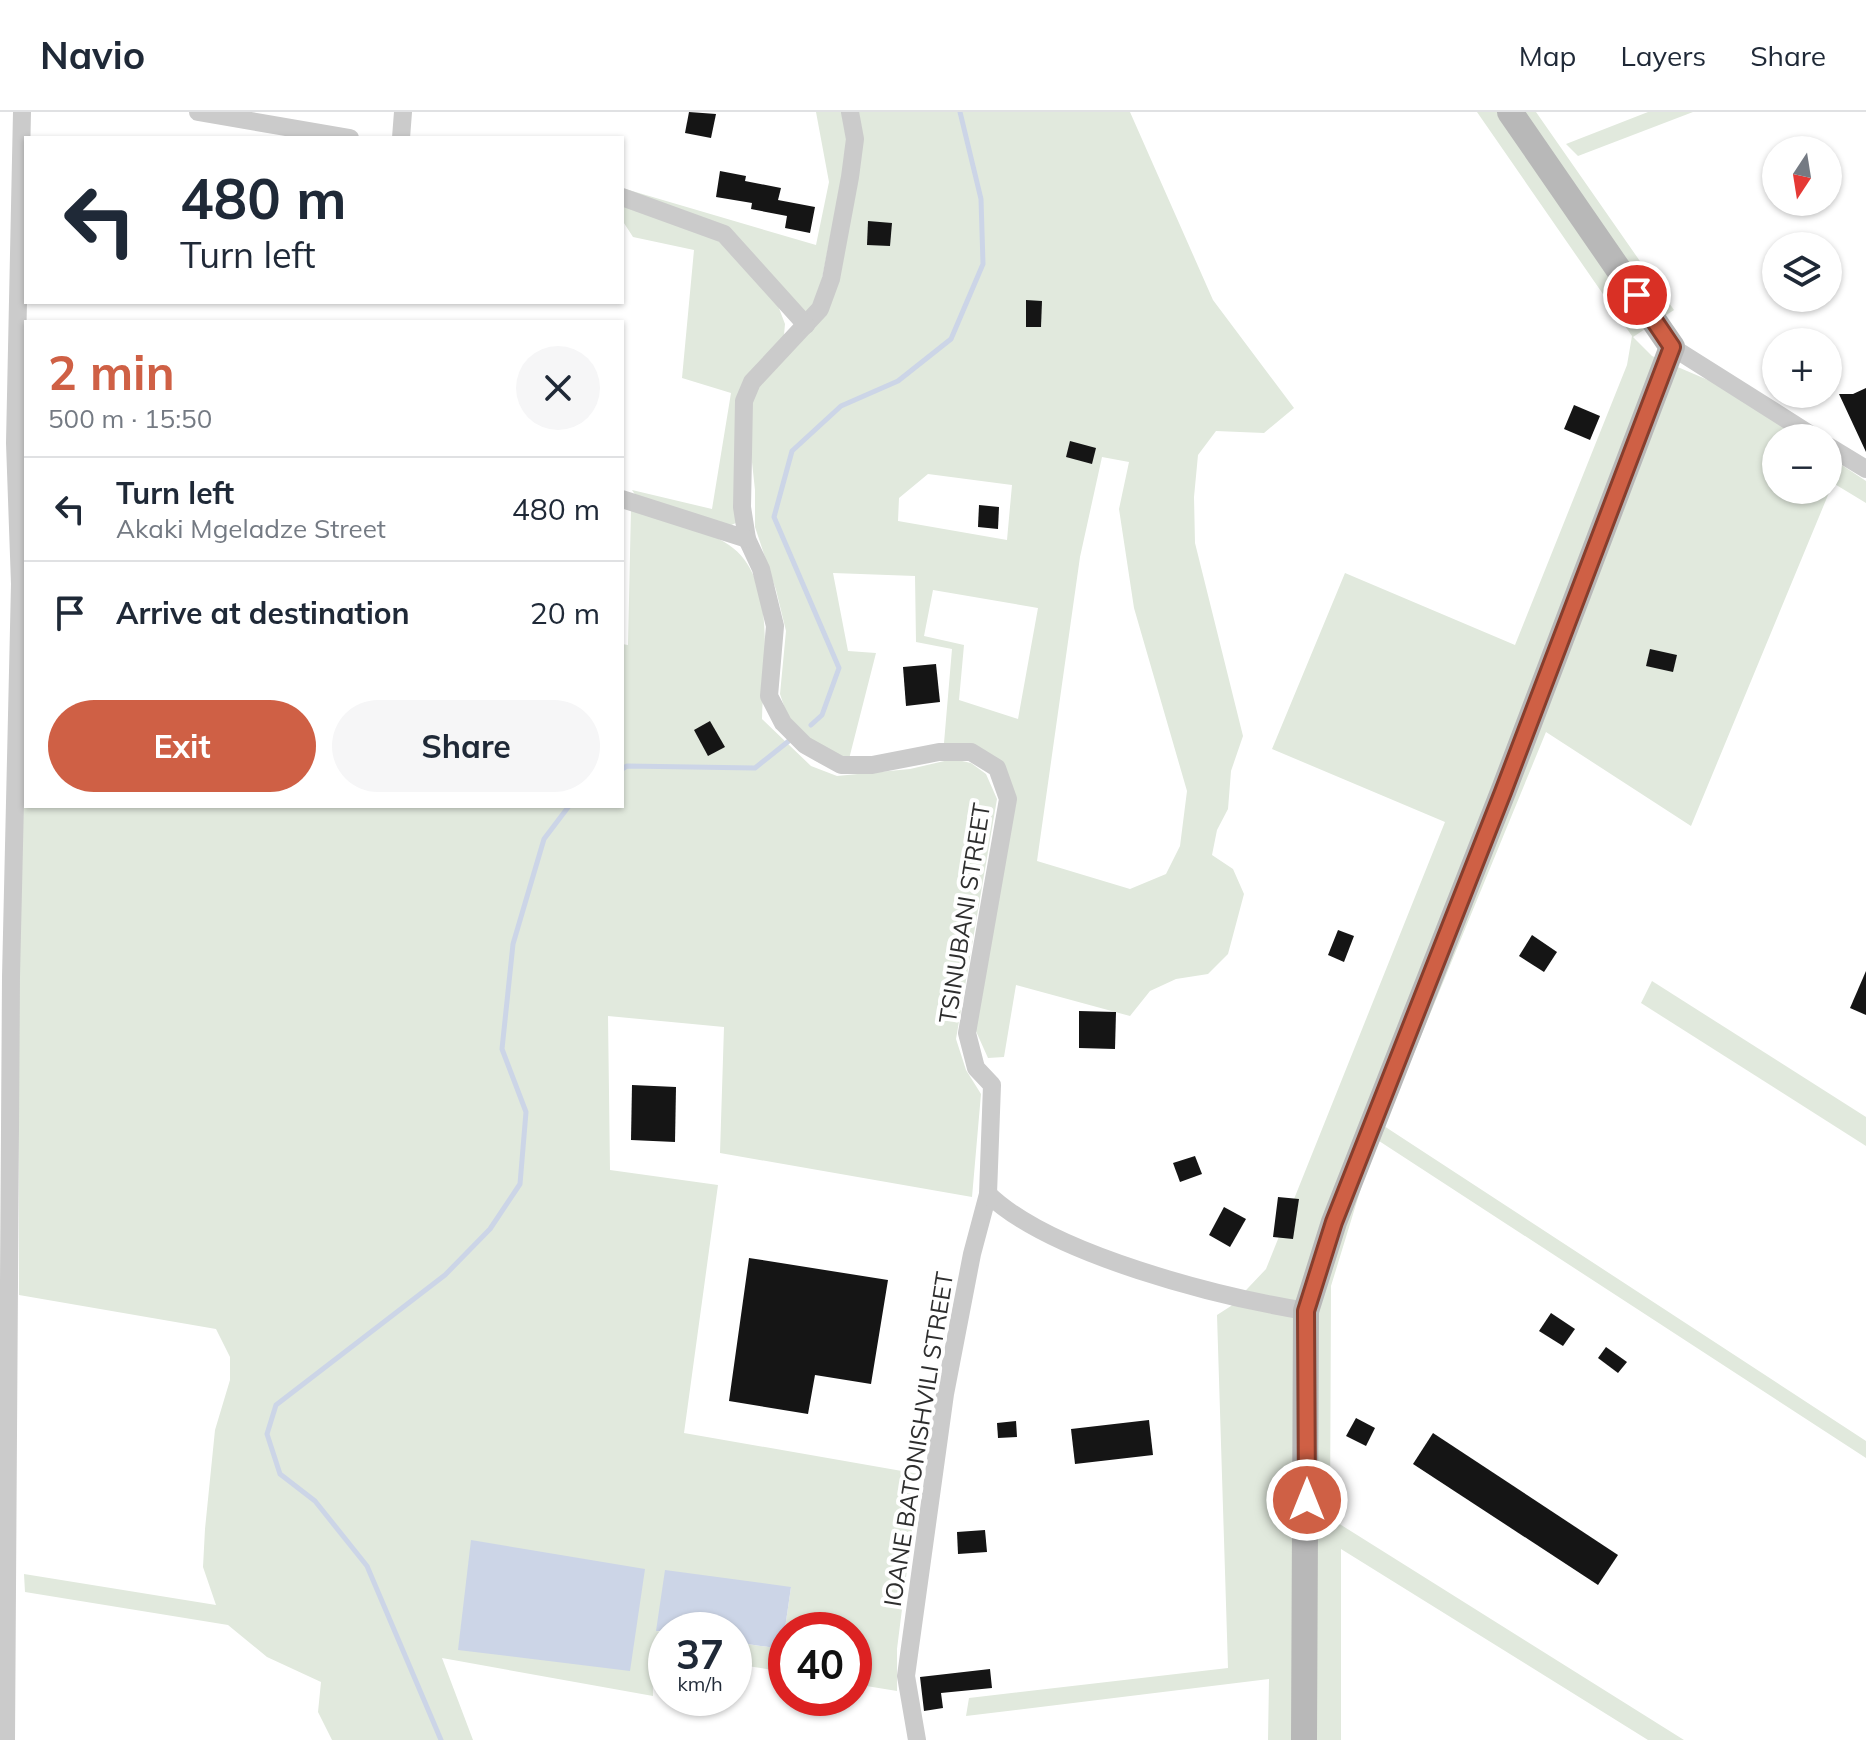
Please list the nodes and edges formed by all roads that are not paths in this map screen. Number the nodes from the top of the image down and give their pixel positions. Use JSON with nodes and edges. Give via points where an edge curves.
{"nodes":[{"id":1,"x":22,"y":112,"type":"edge"},
{"id":2,"x":198,"y":112,"type":"edge"},
{"id":3,"x":403,"y":112,"type":"edge"},
{"id":4,"x":850,"y":112,"type":"edge"},
{"id":5,"x":1510,"y":112,"type":"edge"},
{"id":6,"x":338,"y":136,"type":"edge"},
{"id":7,"x":401,"y":136,"type":"edge"},
{"id":8,"x":624,"y":198,"type":"edge"},
{"id":9,"x":806,"y":325,"type":"junction"},
{"id":10,"x":1672,"y":347,"type":"junction"},
{"id":11,"x":14,"y":375,"type":"edge"},
{"id":12,"x":1794,"y":424,"type":"edge"},
{"id":13,"x":1842,"y":454,"type":"edge"},
{"id":14,"x":1866,"y":469,"type":"edge"},
{"id":15,"x":624,"y":500,"type":"edge"},
{"id":16,"x":747,"y":539,"type":"junction"},
{"id":17,"x":14,"y":680,"type":"edge"},
{"id":18,"x":6,"y":976,"type":"edge"},
{"id":19,"x":988,"y":1194,"type":"junction"},
{"id":20,"x":5,"y":1304,"type":"edge"},
{"id":21,"x":1306,"y":1311,"type":"junction"},
{"id":22,"x":4,"y":1583,"type":"edge"},
{"id":23,"x":6,"y":1740,"type":"edge"},
{"id":24,"x":917,"y":1740,"type":"edge"},
{"id":25,"x":1304,"y":1740,"type":"edge"}],
"edges":[{"from":1,"to":11,"type":"street"},
{"from":2,"to":6,"type":"street"},
{"from":3,"to":7,"type":"street"},
{"from":4,"to":9,"type":"street","name":"TSINUBANI STREET","via":[[855,139],[831,279],[820,309]]},
{"from":5,"to":10,"type":"street"},
{"from":8,"to":9,"type":"street","via":[[724,234]]},
{"from":9,"to":16,"type":"street","name":"TSINUBANI STREET","via":[[752,382],[744,401],[742,507]]},
{"from":10,"to":12,"type":"street"},
{"from":10,"to":21,"type":"street","via":[[1334,1222]]},
{"from":11,"to":17,"type":"street","via":[[20,584]]},
{"from":13,"to":14,"type":"street"},
{"from":15,"to":16,"type":"street"},
{"from":16,"to":19,"type":"street","name":"TSINUBANI STREET","via":[[761,569],[775,626],[769,696],[783,723],[805,745],[841,765],[971,752],[997,768],[1008,799],[967,1033],[976,1068],[992,1085]]},
{"from":17,"to":18,"type":"street"},
{"from":18,"to":20,"type":"street"},
{"from":19,"to":21,"type":"street","via":[[1003,1208],[1077,1246],[1245,1301]]},
{"from":19,"to":24,"type":"street","name":"IOANE BATONISHVILI STREET","via":[[945,1394],[906,1676]]},
{"from":20,"to":22,"type":"street"},
{"from":21,"to":25,"type":"street"},
{"from":22,"to":23,"type":"street"}]}
